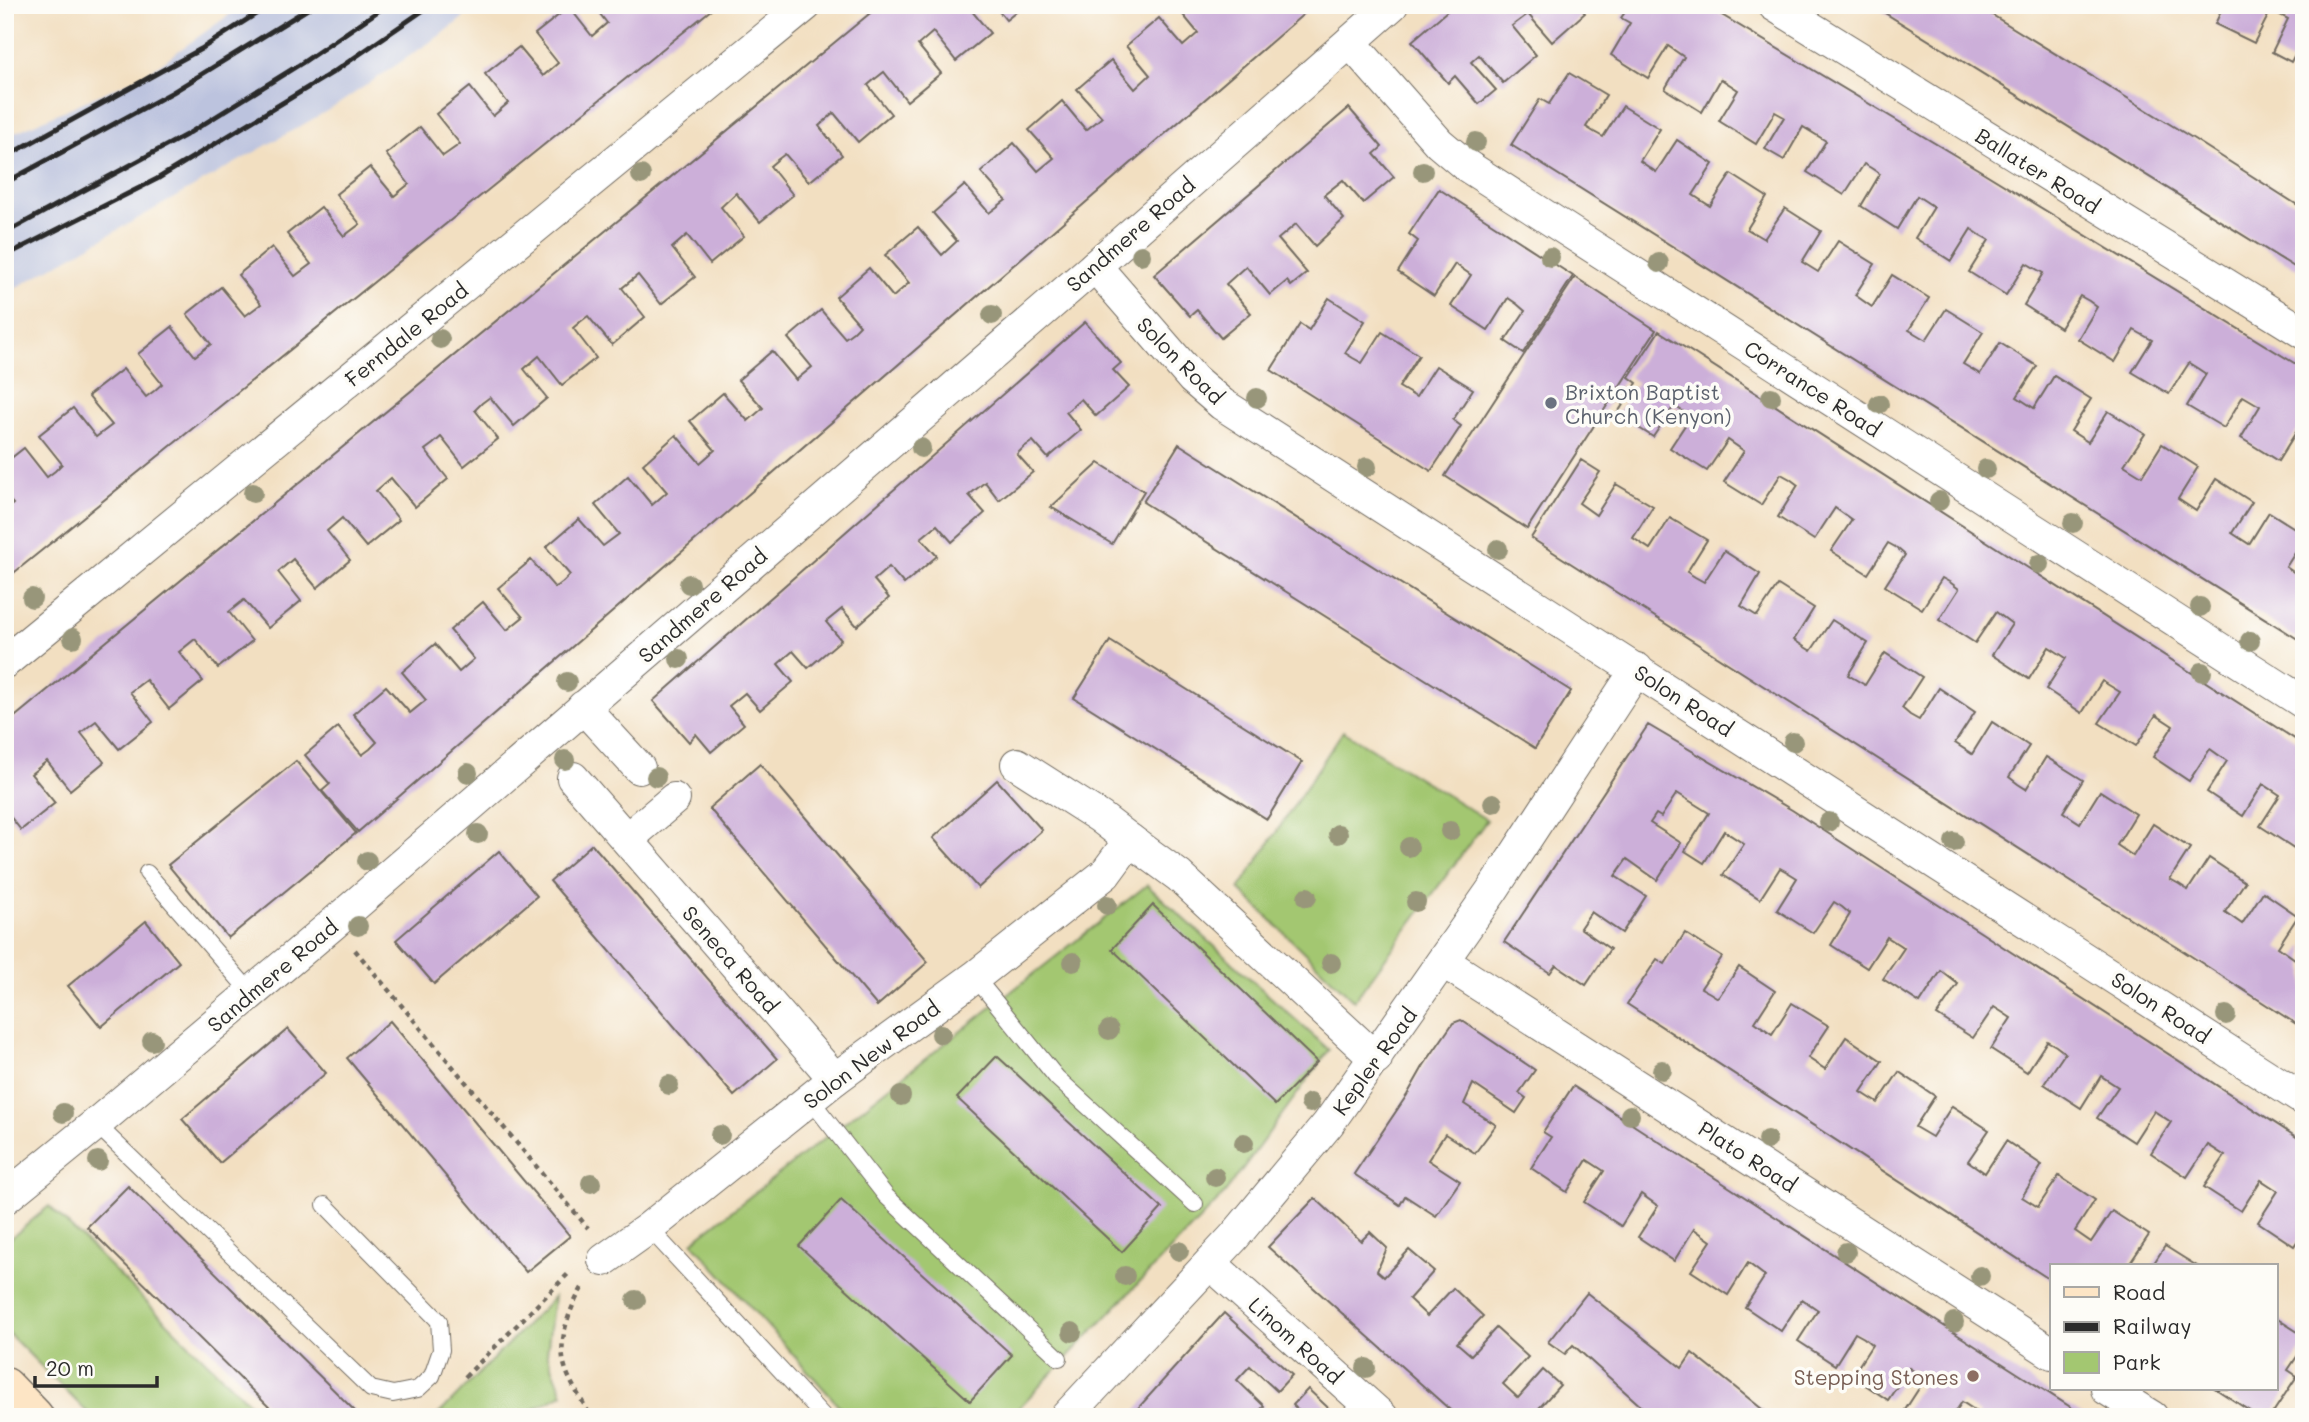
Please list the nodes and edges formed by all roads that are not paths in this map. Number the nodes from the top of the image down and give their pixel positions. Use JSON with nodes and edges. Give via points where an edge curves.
{"nodes":[{"id":1,"x":806,"y":5,"type":"edge"},
{"id":2,"x":1392,"y":5,"type":"edge"},
{"id":3,"x":1774,"y":5,"type":"edge"},
{"id":4,"x":1350,"y":41,"type":"junction"},
{"id":5,"x":1095,"y":266,"type":"junction"},
{"id":6,"x":2304,"y":333,"type":"edge"},
{"id":7,"x":5,"y":662,"type":"edge"},
{"id":8,"x":1637,"y":669,"type":"junction"},
{"id":9,"x":2304,"y":703,"type":"edge"},
{"id":10,"x":583,"y":707,"type":"junction"},
{"id":11,"x":1017,"y":764,"type":"dead end"},
{"id":12,"x":639,"y":768,"type":"dead end"},
{"id":13,"x":573,"y":778,"type":"dead end"},
{"id":14,"x":674,"y":799,"type":"dead end"},
{"id":15,"x":626,"y":839,"type":"junction"},
{"id":16,"x":1130,"y":840,"type":"junction"},
{"id":17,"x":147,"y":873,"type":"dead end"},
{"id":18,"x":1444,"y":962,"type":"junction"},
{"id":19,"x":975,"y":977,"type":"junction"},
{"id":20,"x":251,"y":993,"type":"junction"},
{"id":21,"x":1376,"y":1059,"type":"junction"},
{"id":22,"x":835,"y":1079,"type":"junction"},
{"id":23,"x":810,"y":1099,"type":"junction"},
{"id":24,"x":2304,"y":1100,"type":"edge"},
{"id":25,"x":96,"y":1124,"type":"junction"},
{"id":26,"x":5,"y":1198,"type":"edge"},
{"id":27,"x":1195,"y":1204,"type":"dead end"},
{"id":28,"x":325,"y":1205,"type":"dead end"},
{"id":29,"x":649,"y":1228,"type":"junction"},
{"id":30,"x":604,"y":1260,"type":"road end"},
{"id":31,"x":1210,"y":1263,"type":"junction"},
{"id":32,"x":2050,"y":1352,"type":"edge"},
{"id":33,"x":1059,"y":1358,"type":"dead end"},
{"id":34,"x":5,"y":1387,"type":"edge"},
{"id":35,"x":2109,"y":1390,"type":"edge"},
{"id":36,"x":34,"y":1417,"type":"edge"},
{"id":37,"x":824,"y":1417,"type":"edge"},
{"id":38,"x":1066,"y":1417,"type":"edge"},
{"id":39,"x":1382,"y":1417,"type":"edge"},
{"id":40,"x":2152,"y":1417,"type":"edge"}],
"edges":[{"from":1,"to":7,"type":"street","name":"Ferndale Road"},
{"from":2,"to":4,"type":"street","name":"Sandmere Road"},
{"from":3,"to":6,"type":"street","name":"Ballater Road"},
{"from":4,"to":5,"type":"street","name":"Sandmere Road"},
{"from":4,"to":9,"type":"street","name":"Corrance Road","via":[[1439,143],[1464,164]]},
{"from":5,"to":8,"type":"street","name":"Solon Road","via":[[1193,379],[1222,404]]},
{"from":5,"to":10,"type":"street","name":"Sandmere Road"},
{"from":8,"to":18,"type":"street","name":"Kepler Road"},
{"from":8,"to":24,"type":"street","name":"Solon Road"},
{"from":10,"to":12,"type":"street"},
{"from":10,"to":20,"type":"street","name":"Sandmere Road"},
{"from":11,"to":16,"type":"street"},
{"from":13,"to":15,"type":"street","name":"Seneca Road"},
{"from":14,"to":15,"type":"street"},
{"from":15,"to":22,"type":"street","name":"Seneca Road"},
{"from":16,"to":19,"type":"street","name":"Solon New Road","via":[[1105,874]]},
{"from":16,"to":21,"type":"street","via":[[1179,876]]},
{"from":17,"to":20,"type":"lane"},
{"from":18,"to":21,"type":"street","name":"Kepler Road"},
{"from":18,"to":32,"type":"street","name":"Plato Road"},
{"from":19,"to":22,"type":"street","name":"Solon New Road"},
{"from":19,"to":27,"type":"lane","via":[[1057,1078]]},
{"from":20,"to":25,"type":"street","name":"Sandmere Road"},
{"from":21,"to":31,"type":"street","name":"Kepler Road","via":[[1295,1165]]},
{"from":22,"to":23,"type":"street","name":"Solon New Road"},
{"from":23,"to":29,"type":"street","name":"Solon New Road"},
{"from":23,"to":33,"type":"lane","via":[[886,1196]]},
{"from":25,"to":26,"type":"street","name":"Sandmere Road"},
{"from":25,"to":28,"type":"lane","via":[[371,1389],[393,1394],[418,1389],[432,1376],[441,1350],[439,1321]]},
{"from":29,"to":30,"type":"street","name":"Solon New Road"},
{"from":29,"to":37,"type":"lane"},
{"from":31,"to":38,"type":"street","name":"Kepler Road"},
{"from":31,"to":39,"type":"street","name":"Linom Road"},
{"from":34,"to":36,"type":"main road"},
{"from":35,"to":40,"type":"street"}]}
